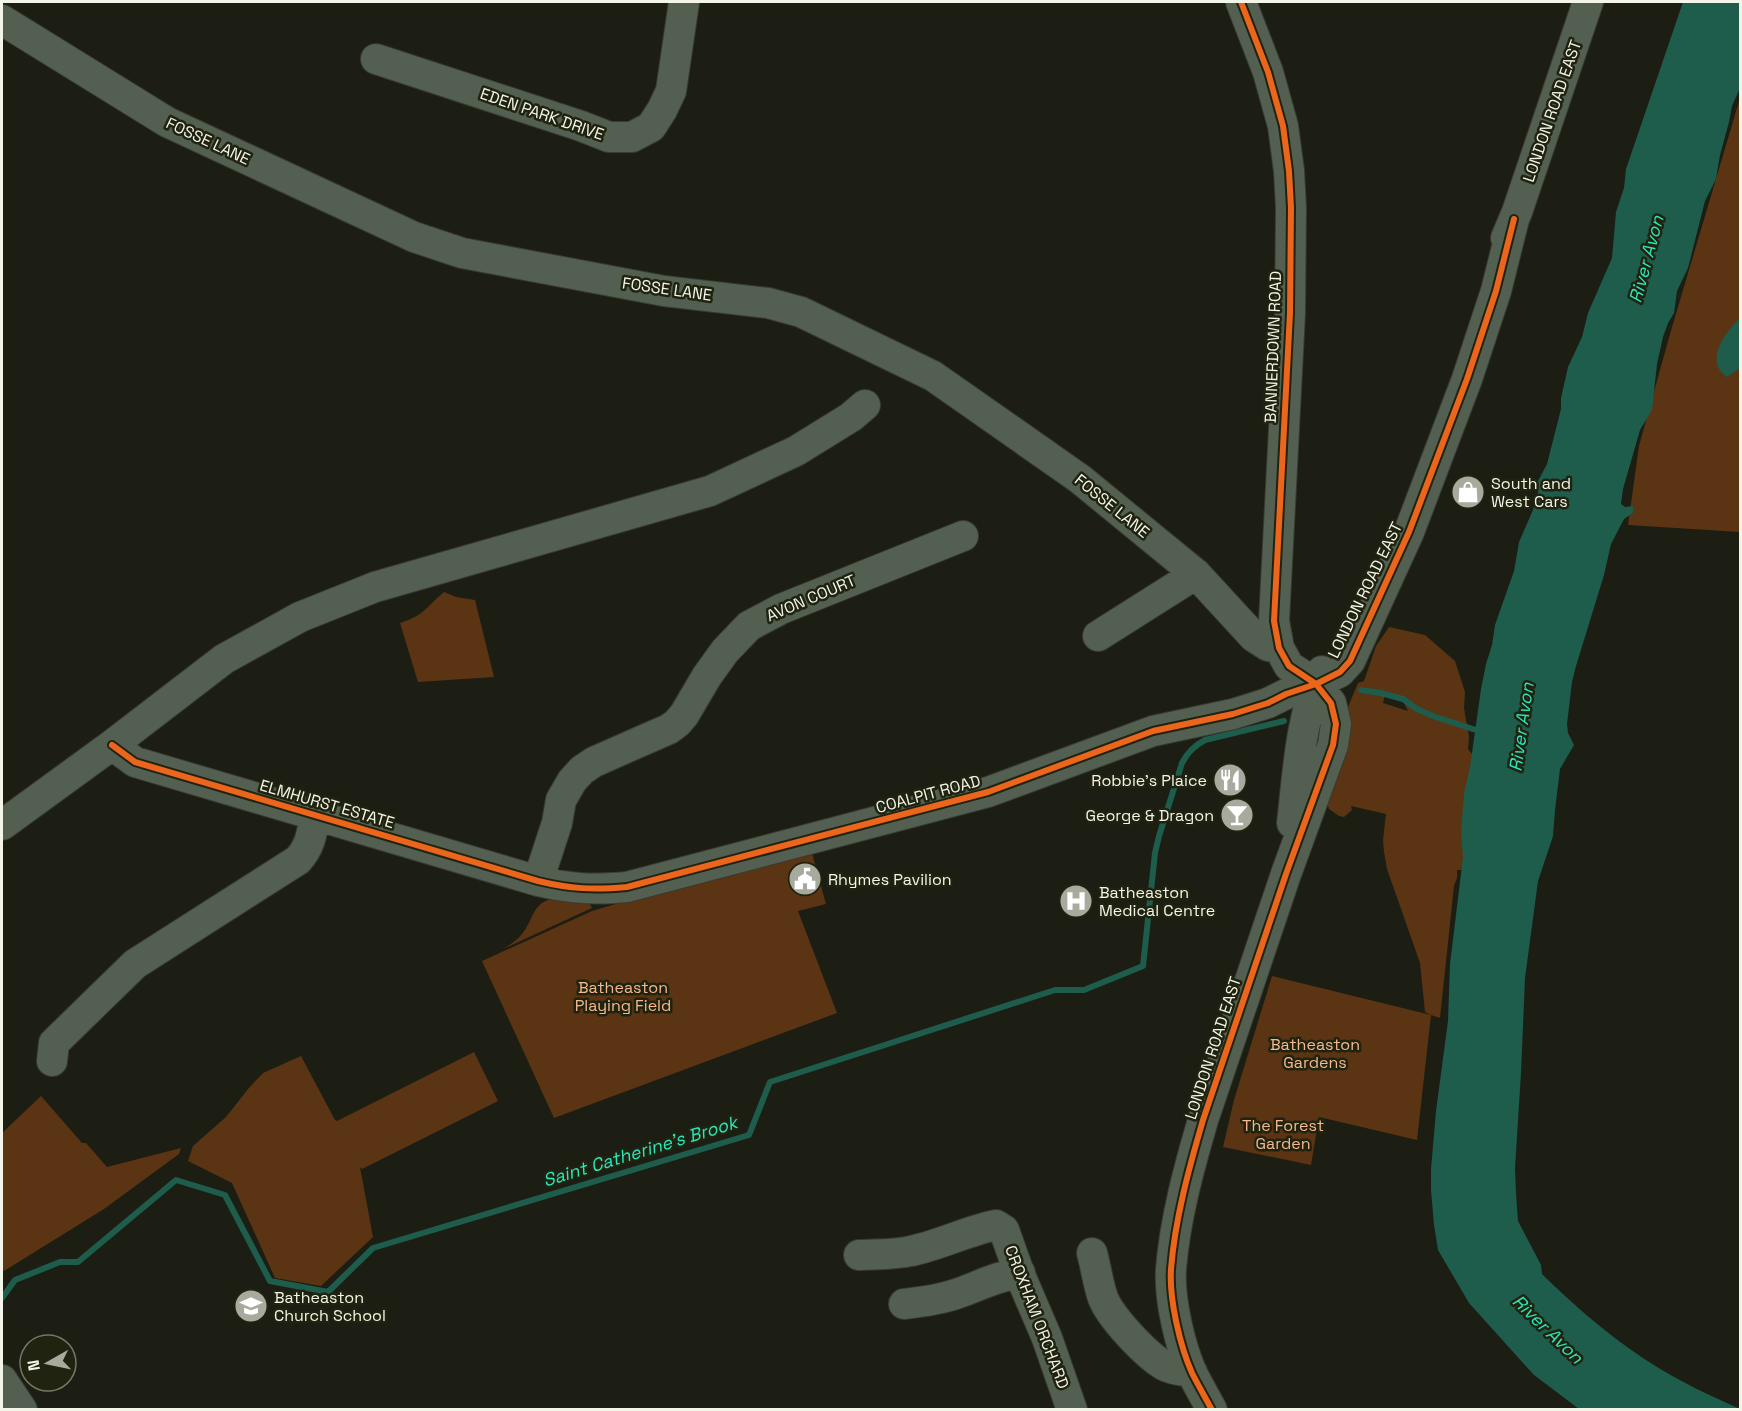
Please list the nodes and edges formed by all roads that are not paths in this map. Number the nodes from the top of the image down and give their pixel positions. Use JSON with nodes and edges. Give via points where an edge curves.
{"nodes":[{"id":1,"x":684,"y":2,"type":"edge"},
{"id":2,"x":1241,"y":2,"type":"edge"},
{"id":3,"x":1588,"y":2,"type":"edge"},
{"id":4,"x":2,"y":20,"type":"edge"},
{"id":5,"x":376,"y":59,"type":"dead end"},
{"id":6,"x":849,"y":408,"type":"dead end"},
{"id":7,"x":963,"y":536,"type":"dead end"},
{"id":8,"x":1196,"y":574,"type":"junction"},
{"id":9,"x":1098,"y":636,"type":"dead end"},
{"id":10,"x":1279,"y":648,"type":"junction"},
{"id":11,"x":1316,"y":684,"type":"junction"},
{"id":12,"x":112,"y":745,"type":"junction"},
{"id":13,"x":315,"y":814,"type":"junction"},
{"id":14,"x":2,"y":825,"type":"edge"},
{"id":15,"x":538,"y":881,"type":"junction"},
{"id":16,"x":52,"y":1060,"type":"dead end"},
{"id":17,"x":1092,"y":1253,"type":"dead end"},
{"id":18,"x":860,"y":1255,"type":"dead end"},
{"id":19,"x":1020,"y":1273,"type":"junction"},
{"id":20,"x":904,"y":1304,"type":"dead end"},
{"id":21,"x":1192,"y":1372,"type":"junction"},
{"id":22,"x":2,"y":1380,"type":"edge"},
{"id":23,"x":22,"y":1410,"type":"edge"},
{"id":24,"x":1072,"y":1410,"type":"edge"},
{"id":25,"x":1212,"y":1410,"type":"edge"}],
"edges":[{"from":1,"to":5,"type":"street","name":"EDEN PARK DRIVE","via":[[671,91],[651,127],[632,137],[609,137]]},
{"from":2,"to":10,"type":"street","name":"BANNERDOWN ROAD","via":[[1268,72],[1283,126],[1291,203],[1290,313],[1274,621]]},
{"from":3,"to":11,"type":"street","name":"LONDON ROAD EAST","via":[[1514,219],[1478,346],[1409,532],[1350,661],[1340,672]]},
{"from":4,"to":8,"type":"street","name":"FOSSE LANE","via":[[167,122],[414,237],[462,253],[664,291],[768,303],[801,312],[933,376],[1080,479]]},
{"from":6,"to":12,"type":"street","via":[[796,451],[710,491],[375,587],[300,617],[224,659]]},
{"from":7,"to":15,"type":"street","name":"AVON COURT","via":[[781,609],[749,626],[706,676],[677,723],[594,762],[572,781],[561,800]]},
{"from":8,"to":9,"type":"street"},
{"from":8,"to":10,"type":"street","name":"FOSSE LANE","via":[[1254,637]]},
{"from":10,"to":11,"type":"street","name":"BANNERDOWN ROAD","via":[[1289,666]]},
{"from":11,"to":15,"type":"street","name":"COALPIT ROAD","via":[[1233,714],[1154,731],[988,792],[627,887],[590,890]]},
{"from":11,"to":21,"type":"street","name":"LONDON ROAD EAST","via":[[1302,747],[1286,874],[1203,1120],[1176,1233],[1171,1271],[1174,1309]]},
{"from":12,"to":13,"type":"street","name":"ELMHURST ESTATE","via":[[135,762]]},
{"from":12,"to":14,"type":"street"},
{"from":13,"to":15,"type":"street","name":"ELMHURST ESTATE"},
{"from":13,"to":16,"type":"street","name":"ELMHURST ESTATE","via":[[311,840],[298,860],[135,964],[54,1043]]},
{"from":17,"to":21,"type":"street","via":[[1102,1295],[1113,1316],[1162,1365]]},
{"from":18,"to":19,"type":"street","name":"CROXHAM ORCHARD","via":[[912,1251],[996,1226],[1004,1230]]},
{"from":19,"to":20,"type":"street","via":[[955,1295]]},
{"from":19,"to":24,"type":"street","name":"CROXHAM ORCHARD"},
{"from":21,"to":25,"type":"street","name":"LONDON ROAD EAST"},
{"from":22,"to":23,"type":"street"}]}
